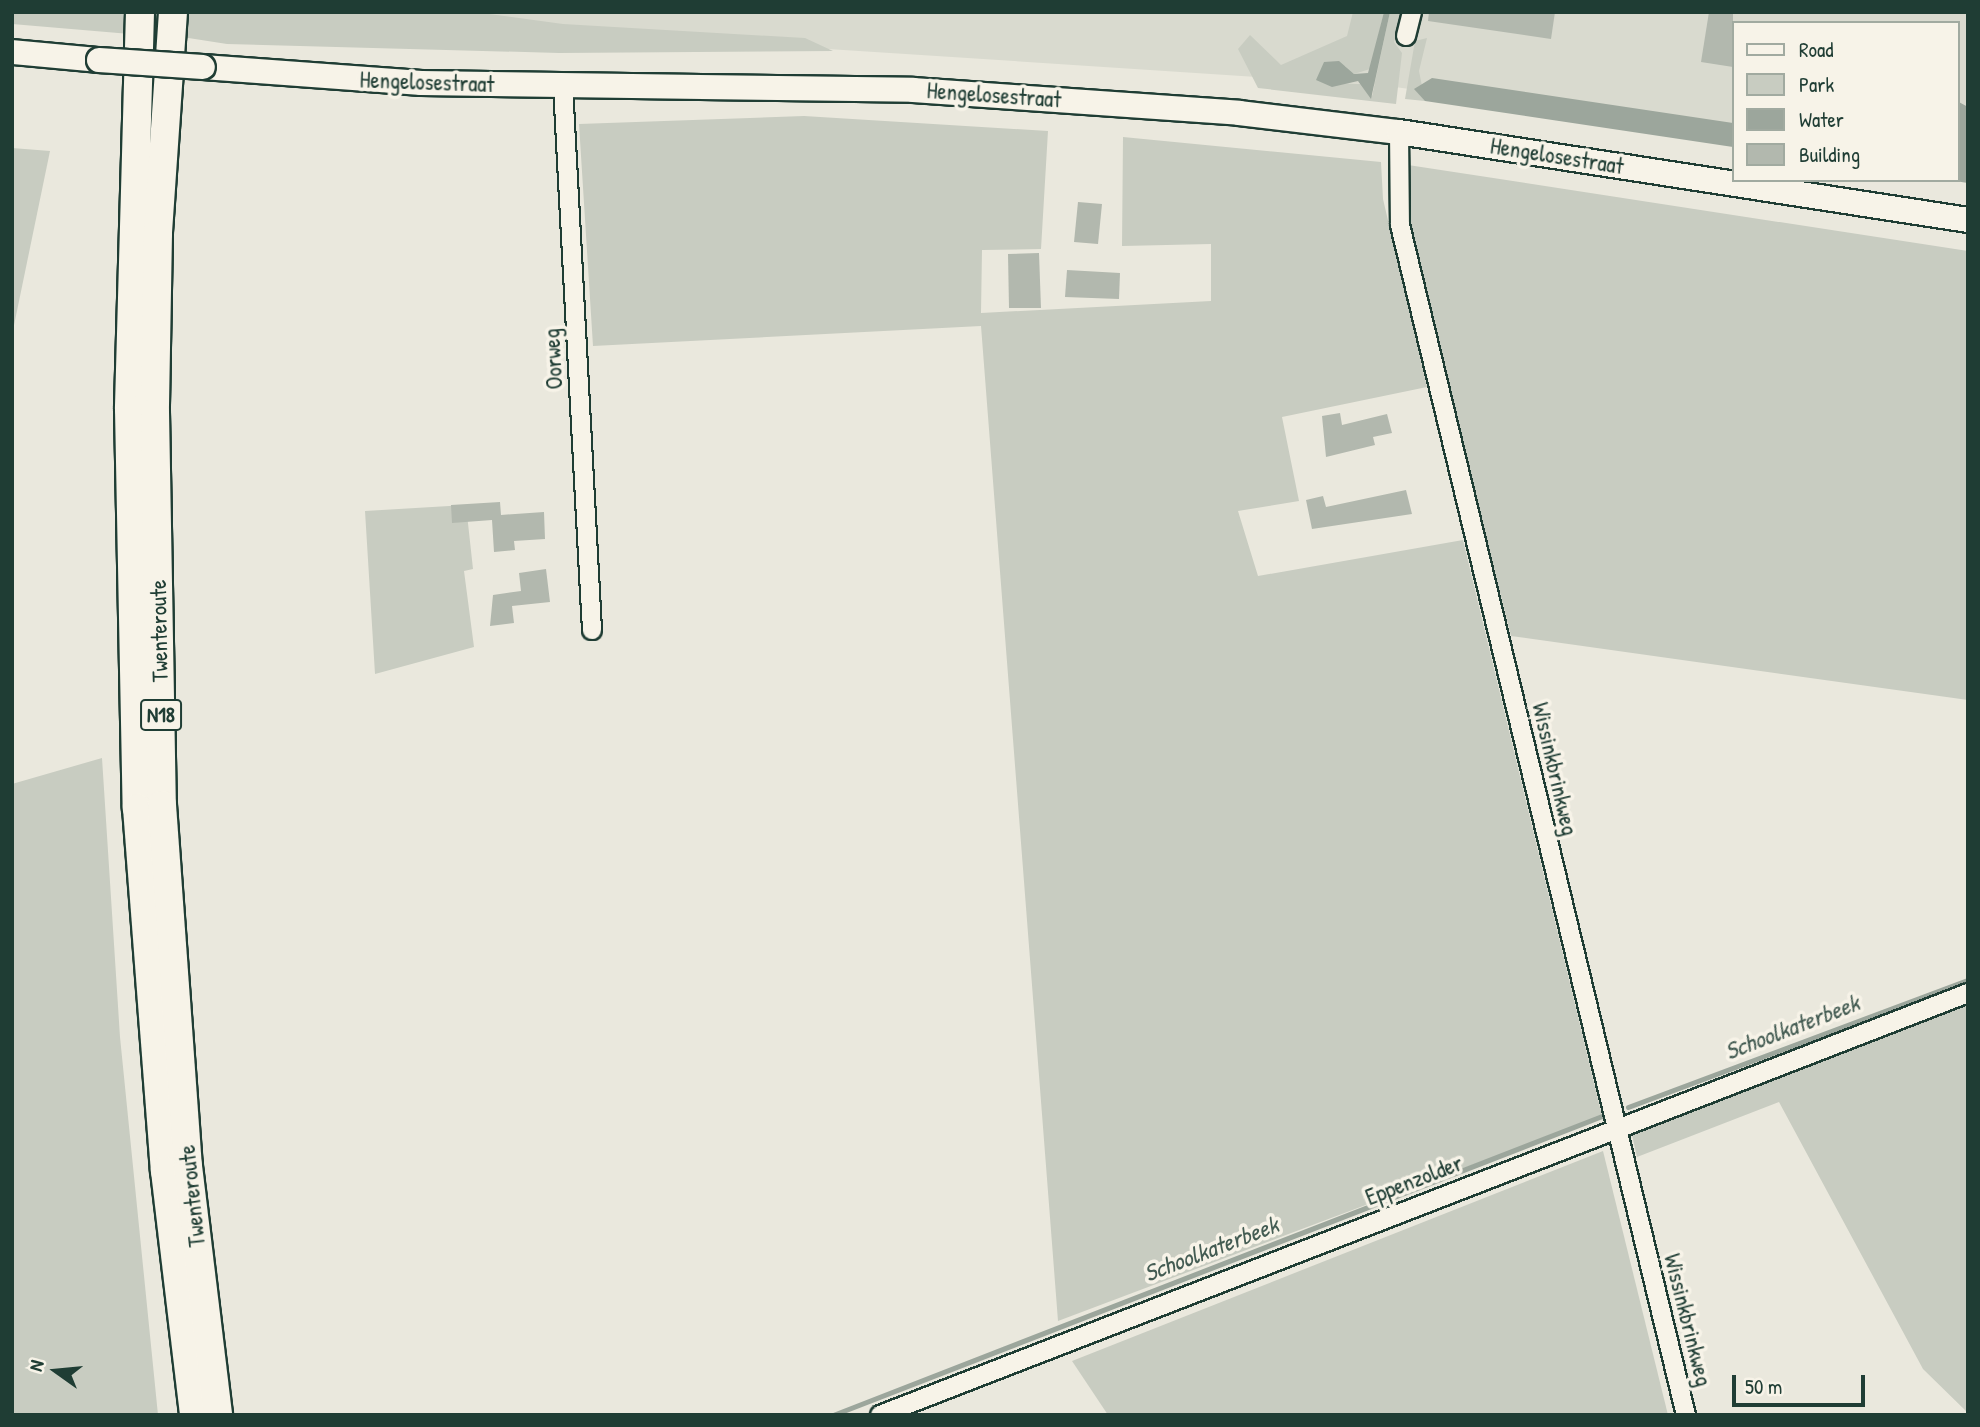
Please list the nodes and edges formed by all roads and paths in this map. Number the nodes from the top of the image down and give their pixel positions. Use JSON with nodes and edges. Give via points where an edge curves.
{"nodes":[{"id":1,"x":140,"y":12,"type":"edge"},
{"id":2,"x":173,"y":12,"type":"edge"},
{"id":3,"x":1412,"y":12,"type":"edge"},
{"id":4,"x":1406,"y":36,"type":"dead end"},
{"id":5,"x":12,"y":52,"type":"edge"},
{"id":6,"x":563,"y":86,"type":"junction"},
{"id":7,"x":1399,"y":132,"type":"junction"},
{"id":8,"x":1968,"y":220,"type":"edge"},
{"id":9,"x":592,"y":630,"type":"dead end"},
{"id":10,"x":1968,"y":993,"type":"edge"},
{"id":11,"x":1615,"y":1127,"type":"junction"},
{"id":12,"x":194,"y":1415,"type":"edge"},
{"id":13,"x":218,"y":1415,"type":"edge"},
{"id":14,"x":880,"y":1415,"type":"edge"},
{"id":15,"x":1686,"y":1415,"type":"edge"}],
"edges":[{"from":1,"to":12,"type":"highway","name":"Twenteroute","number":"N18","via":[[129,409],[137,808],[165,1171]]},
{"from":2,"to":13,"type":"highway","name":"Twenteroute","number":"N18","via":[[158,233],[155,412],[162,804],[188,1166]]},
{"from":3,"to":4,"type":"street"},
{"from":5,"to":6,"type":"main road","name":"Hengelosestraat","bridge":true,"via":[[421,83]]},
{"from":6,"to":7,"type":"main road","name":"Hengelosestraat","via":[[926,90],[1239,113]]},
{"from":6,"to":9,"type":"street","name":"Oorweg"},
{"from":7,"to":8,"type":"main road","name":"Hengelosestraat"},
{"from":7,"to":11,"type":"street","name":"Wissinkbrinkweg","via":[[1400,225]]},
{"from":10,"to":11,"type":"street","name":"Eppenzolder"},
{"from":11,"to":14,"type":"street","name":"Eppenzolder"},
{"from":11,"to":15,"type":"street","name":"Wissinkbrinkweg"}]}
